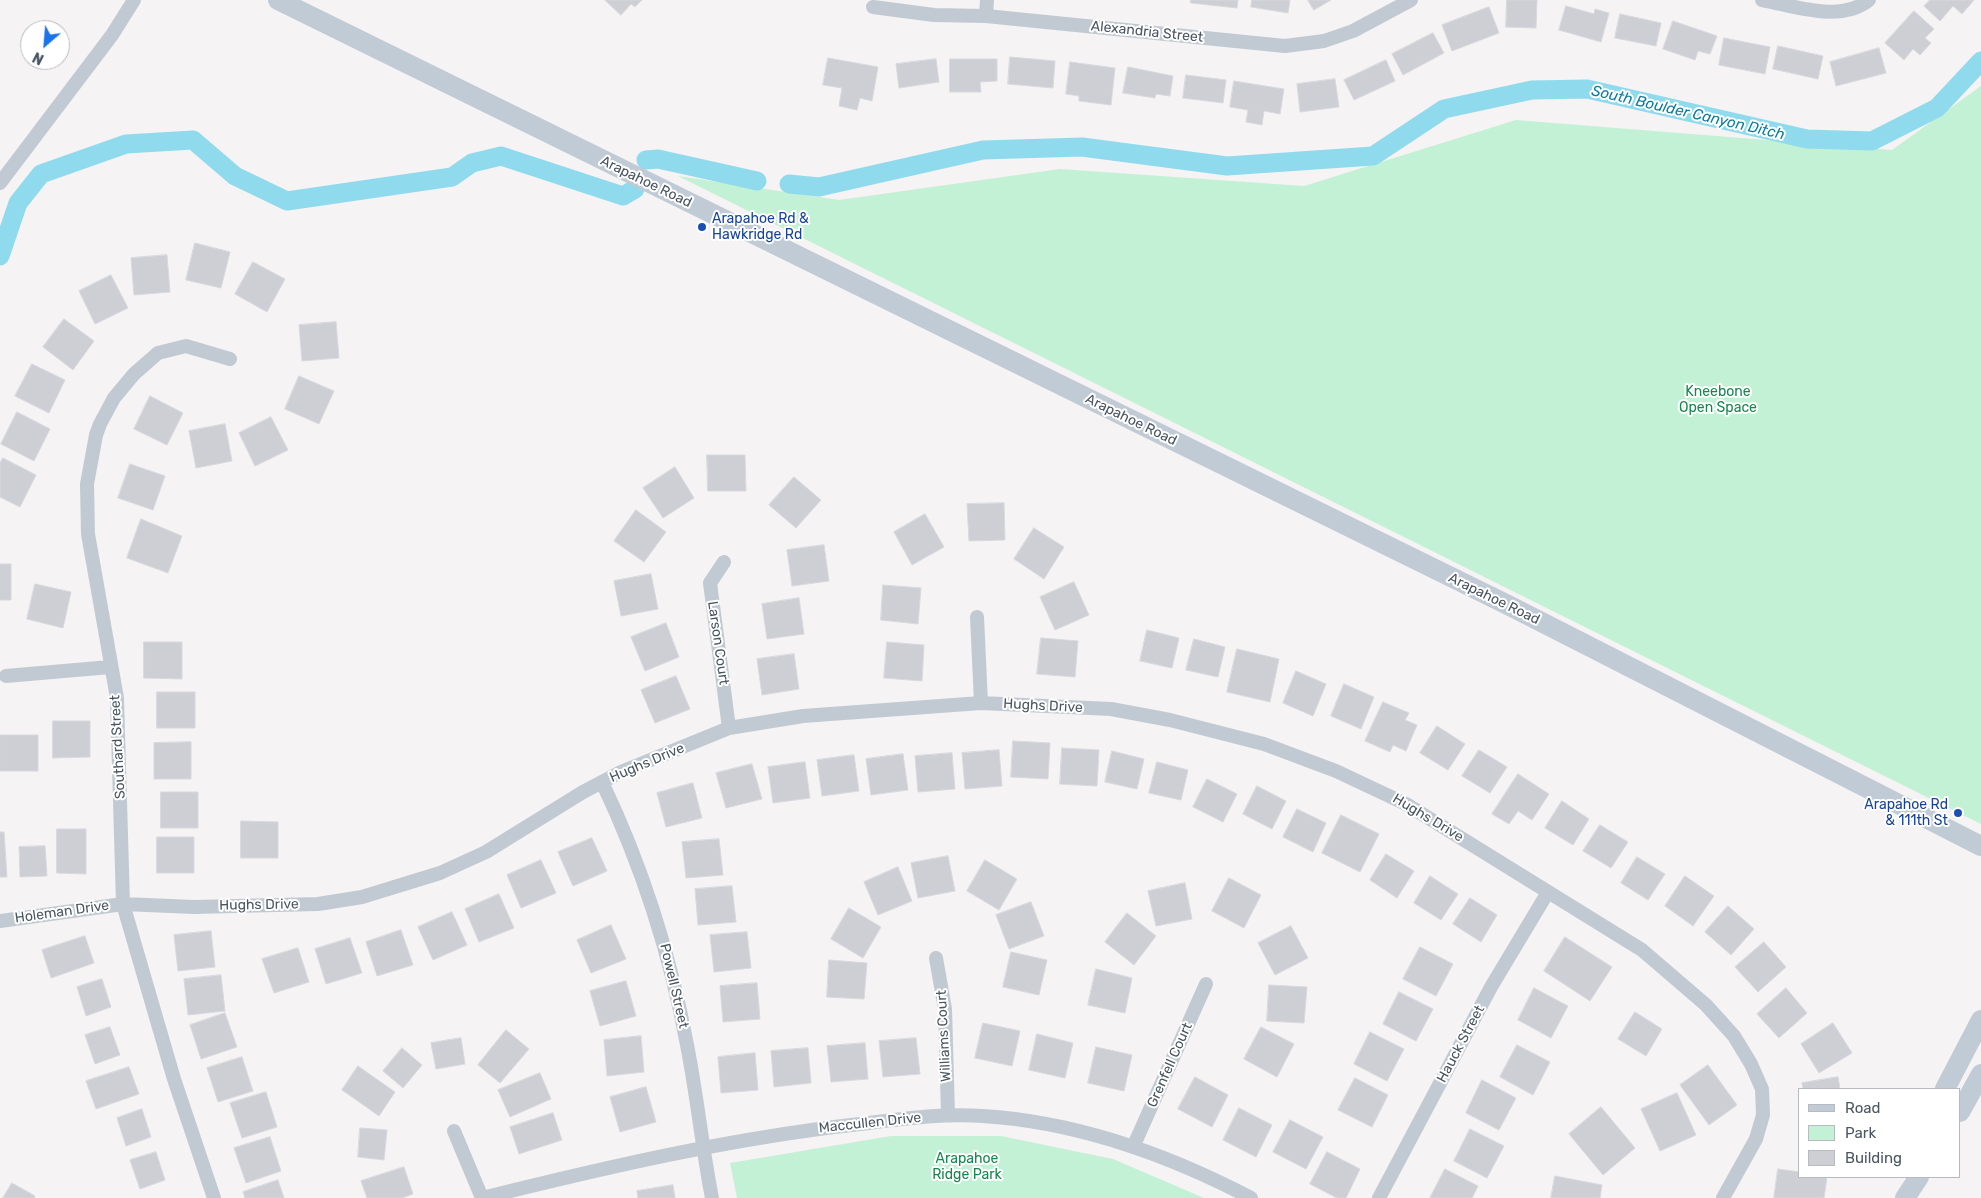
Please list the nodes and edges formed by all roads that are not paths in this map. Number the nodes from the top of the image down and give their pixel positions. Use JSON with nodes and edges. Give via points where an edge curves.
{"nodes":[{"id":1,"x":134,"y":0,"type":"edge"},
{"id":2,"x":987,"y":0,"type":"edge"},
{"id":3,"x":1412,"y":0,"type":"edge"},
{"id":4,"x":1762,"y":0,"type":"edge"},
{"id":5,"x":1869,"y":0,"type":"edge"},
{"id":6,"x":284,"y":1,"type":"edge"},
{"id":7,"x":873,"y":7,"type":"dead end"},
{"id":8,"x":986,"y":16,"type":"junction"},
{"id":9,"x":0,"y":183,"type":"edge"},
{"id":10,"x":230,"y":359,"type":"dead end"},
{"id":11,"x":724,"y":562,"type":"dead end"},
{"id":12,"x":977,"y":617,"type":"dead end"},
{"id":13,"x":110,"y":667,"type":"junction"},
{"id":14,"x":6,"y":676,"type":"dead end"},
{"id":15,"x":981,"y":703,"type":"junction"},
{"id":16,"x":729,"y":728,"type":"junction"},
{"id":17,"x":602,"y":782,"type":"junction"},
{"id":18,"x":1981,"y":846,"type":"edge"},
{"id":19,"x":1548,"y":892,"type":"junction"},
{"id":20,"x":123,"y":904,"type":"junction"},
{"id":21,"x":0,"y":921,"type":"edge"},
{"id":22,"x":936,"y":958,"type":"dead end"},
{"id":23,"x":1206,"y":984,"type":"dead end"},
{"id":24,"x":1981,"y":1020,"type":"edge"},
{"id":25,"x":1981,"y":1074,"type":"edge"},
{"id":26,"x":1946,"y":1088,"type":"edge"},
{"id":27,"x":1961,"y":1110,"type":"edge"},
{"id":28,"x":948,"y":1114,"type":"junction"},
{"id":29,"x":454,"y":1132,"type":"dead end"},
{"id":30,"x":1134,"y":1145,"type":"junction"},
{"id":31,"x":702,"y":1146,"type":"junction"},
{"id":32,"x":1911,"y":1178,"type":"edge"},
{"id":33,"x":1918,"y":1178,"type":"edge"},
{"id":34,"x":214,"y":1198,"type":"edge"},
{"id":35,"x":482,"y":1198,"type":"edge"},
{"id":36,"x":712,"y":1198,"type":"edge"},
{"id":37,"x":1251,"y":1198,"type":"edge"},
{"id":38,"x":1379,"y":1198,"type":"edge"},
{"id":39,"x":1723,"y":1198,"type":"edge"},
{"id":40,"x":1904,"y":1198,"type":"edge"}],
"edges":[{"from":1,"to":9,"type":"street","via":[[112,35]]},
{"from":2,"to":8,"type":"street"},
{"from":3,"to":8,"type":"street","name":"Alexandria Street","via":[[1352,31],[1324,41],[1285,46]]},
{"from":4,"to":5,"type":"street","via":[[1830,12],[1844,11]]},
{"from":6,"to":18,"type":"main road","name":"Arapahoe Road","via":[[1508,605]]},
{"from":7,"to":8,"type":"street","name":"Alexandria Street","via":[[934,15]]},
{"from":10,"to":13,"type":"street","name":"Southard Street","via":[[186,346],[158,354],[134,374],[114,398],[96,435],[87,484],[88,534]]},
{"from":11,"to":16,"type":"street","name":"Larson Court","via":[[710,583]]},
{"from":12,"to":15,"type":"street"},
{"from":13,"to":14,"type":"street"},
{"from":13,"to":20,"type":"street","name":"Southard Street","via":[[118,698]]},
{"from":15,"to":16,"type":"street","name":"Hughs Drive","via":[[803,716]]},
{"from":15,"to":19,"type":"street","name":"Hughs Drive","via":[[1111,709],[1264,744],[1336,771],[1406,804]]},
{"from":16,"to":17,"type":"street","name":"Hughs Drive"},
{"from":17,"to":20,"type":"street","name":"Hughs Drive","via":[[486,852],[440,873],[362,898],[318,904],[194,907]]},
{"from":17,"to":31,"type":"street","name":"Powell Street","via":[[638,863],[667,953],[688,1045]]},
{"from":19,"to":38,"type":"street","name":"Hauck Street","via":[[1491,987]]},
{"from":19,"to":39,"type":"street","name":"Hughs Drive","via":[[1642,950],[1706,1005],[1734,1036],[1751,1064],[1762,1089],[1763,1115],[1756,1139]]},
{"from":20,"to":21,"type":"street","name":"Holeman Drive"},
{"from":20,"to":34,"type":"street","name":"Southard Street","via":[[174,1079]]},
{"from":22,"to":28,"type":"street","name":"Williams Court","via":[[945,1009]]},
{"from":23,"to":30,"type":"street","name":"Grenfell Court"},
{"from":24,"to":26,"type":"main road"},
{"from":25,"to":27,"type":"main road"},
{"from":28,"to":30,"type":"street","name":"Maccullen Drive","via":[[1059,1127]]},
{"from":28,"to":31,"type":"street","name":"Maccullen Drive","via":[[808,1129]]},
{"from":29,"to":35,"type":"street"},
{"from":30,"to":37,"type":"street","name":"Maccullen Drive","via":[[1203,1173]]},
{"from":31,"to":35,"type":"street","name":"Maccullen Drive"},
{"from":31,"to":36,"type":"street","name":"Powell Street"},
{"from":32,"to":40,"type":"main road"},
{"from":33,"to":40,"type":"main road"}]}
